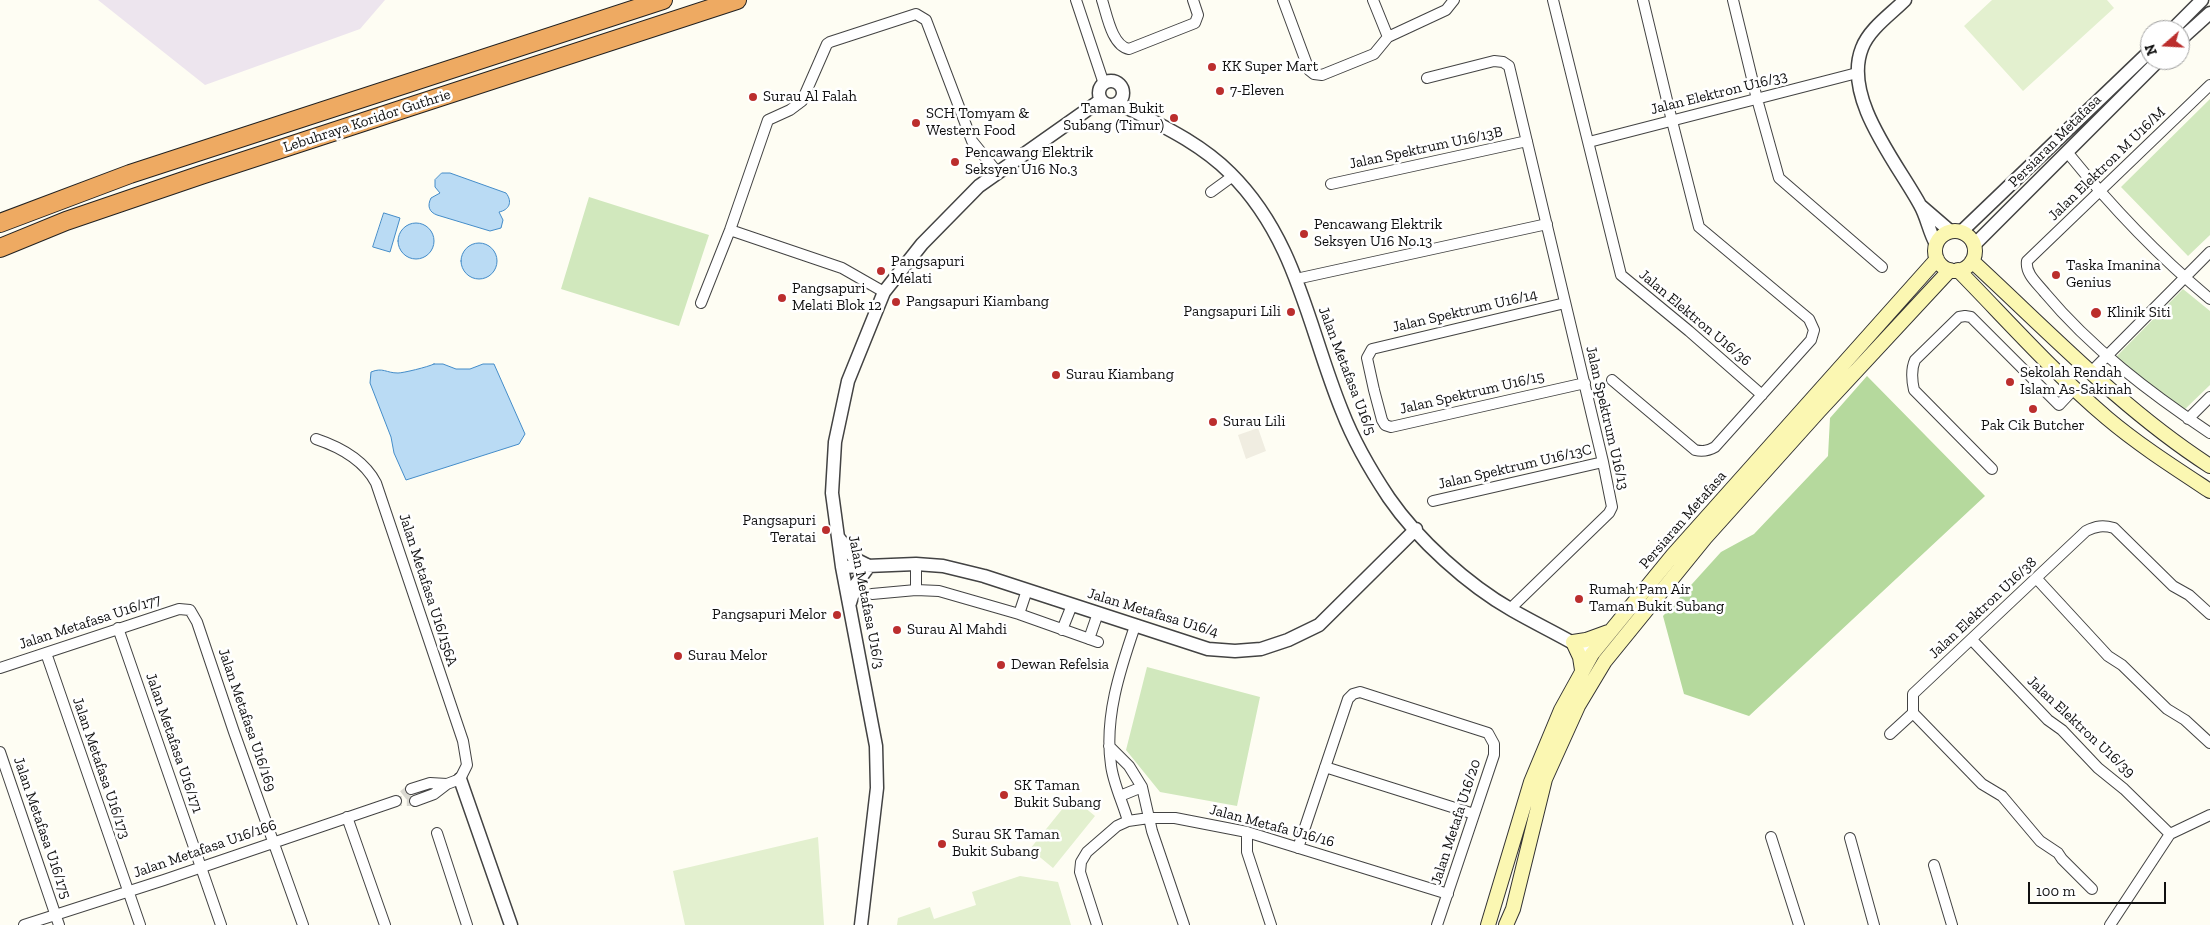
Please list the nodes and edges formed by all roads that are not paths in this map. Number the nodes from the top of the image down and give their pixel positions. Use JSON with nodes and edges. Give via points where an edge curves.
{"nodes":[{"id":1,"x":663,"y":0,"type":"edge"},
{"id":2,"x":737,"y":0,"type":"edge"},
{"id":3,"x":1076,"y":0,"type":"edge"},
{"id":4,"x":1102,"y":0,"type":"edge"},
{"id":5,"x":1193,"y":0,"type":"edge"},
{"id":6,"x":1283,"y":0,"type":"edge"},
{"id":7,"x":1374,"y":0,"type":"edge"},
{"id":8,"x":1454,"y":0,"type":"edge"},
{"id":9,"x":1553,"y":0,"type":"edge"},
{"id":10,"x":1643,"y":0,"type":"edge"},
{"id":11,"x":1733,"y":0,"type":"edge"},
{"id":12,"x":1905,"y":0,"type":"edge"},
{"id":13,"x":2202,"y":0,"type":"edge"},
{"id":14,"x":2210,"y":13,"type":"edge"},
{"id":15,"x":2182,"y":20,"type":"edge"},
{"id":16,"x":2190,"y":31,"type":"edge"},
{"id":17,"x":1388,"y":38,"type":"junction"},
{"id":18,"x":2140,"y":60,"type":"edge"},
{"id":19,"x":2149,"y":70,"type":"edge"},
{"id":20,"x":1857,"y":73,"type":"junction"},
{"id":21,"x":1427,"y":78,"type":"dead end"},
{"id":22,"x":1104,"y":84,"type":"junction"},
{"id":23,"x":2210,"y":85,"type":"edge"},
{"id":24,"x":1757,"y":99,"type":"junction"},
{"id":25,"x":1101,"y":100,"type":"junction"},
{"id":26,"x":1118,"y":103,"type":"junction"},
{"id":27,"x":1672,"y":121,"type":"junction"},
{"id":28,"x":1527,"y":141,"type":"junction"},
{"id":29,"x":1589,"y":142,"type":"junction"},
{"id":30,"x":2067,"y":152,"type":"junction"},
{"id":31,"x":998,"y":173,"type":"junction"},
{"id":32,"x":1233,"y":176,"type":"junction"},
{"id":33,"x":1331,"y":184,"type":"dead end"},
{"id":34,"x":2099,"y":191,"type":"junction"},
{"id":35,"x":1211,"y":192,"type":"dead end"},
{"id":36,"x":1921,"y":206,"type":"junction"},
{"id":37,"x":0,"y":223,"type":"edge"},
{"id":38,"x":1547,"y":224,"type":"junction"},
{"id":39,"x":730,"y":230,"type":"junction"},
{"id":40,"x":1956,"y":231,"type":"junction"},
{"id":41,"x":1936,"y":244,"type":"junction"},
{"id":42,"x":1974,"y":245,"type":"junction"},
{"id":43,"x":0,"y":248,"type":"edge"},
{"id":44,"x":2210,"y":252,"type":"edge"},
{"id":45,"x":1937,"y":259,"type":"junction"},
{"id":46,"x":1972,"y":261,"type":"junction"},
{"id":47,"x":1882,"y":266,"type":"dead end"},
{"id":48,"x":1954,"y":270,"type":"junction"},
{"id":49,"x":2184,"y":277,"type":"junction"},
{"id":50,"x":1296,"y":279,"type":"junction"},
{"id":51,"x":884,"y":292,"type":"junction"},
{"id":52,"x":2210,"y":299,"type":"edge"},
{"id":53,"x":1566,"y":303,"type":"junction"},
{"id":54,"x":701,"y":304,"type":"dead end"},
{"id":55,"x":1372,"y":349,"type":"joint"},
{"id":56,"x":2106,"y":355,"type":"junction"},
{"id":57,"x":2092,"y":371,"type":"junction"},
{"id":58,"x":1612,"y":380,"type":"dead end"},
{"id":59,"x":1584,"y":383,"type":"junction"},
{"id":60,"x":2074,"y":389,"type":"junction"},
{"id":61,"x":1762,"y":395,"type":"junction"},
{"id":62,"x":2210,"y":397,"type":"edge"},
{"id":63,"x":2188,"y":419,"type":"junction"},
{"id":64,"x":2210,"y":433,"type":"edge"},
{"id":65,"x":316,"y":439,"type":"dead end"},
{"id":66,"x":1603,"y":462,"type":"junction"},
{"id":67,"x":2210,"y":466,"type":"edge"},
{"id":68,"x":1992,"y":469,"type":"dead end"},
{"id":69,"x":2210,"y":490,"type":"edge"},
{"id":70,"x":1433,"y":501,"type":"dead end"},
{"id":71,"x":1416,"y":529,"type":"junction"},
{"id":72,"x":836,"y":535,"type":"junction"},
{"id":73,"x":916,"y":564,"type":"junction"},
{"id":74,"x":868,"y":566,"type":"junction"},
{"id":75,"x":842,"y":567,"type":"junction"},
{"id":76,"x":2037,"y":579,"type":"junction"},
{"id":77,"x":916,"y":590,"type":"junction"},
{"id":78,"x":1027,"y":590,"type":"junction"},
{"id":79,"x":872,"y":594,"type":"dead end"},
{"id":80,"x":1072,"y":605,"type":"junction"},
{"id":81,"x":849,"y":606,"type":"junction"},
{"id":82,"x":1510,"y":609,"type":"junction"},
{"id":83,"x":190,"y":610,"type":"joint"},
{"id":84,"x":1098,"y":613,"type":"junction"},
{"id":85,"x":1019,"y":614,"type":"junction"},
{"id":86,"x":2210,"y":614,"type":"edge"},
{"id":87,"x":1135,"y":626,"type":"junction"},
{"id":88,"x":118,"y":628,"type":"junction"},
{"id":89,"x":1062,"y":630,"type":"junction"},
{"id":90,"x":1609,"y":632,"type":"junction"},
{"id":91,"x":1972,"y":640,"type":"junction"},
{"id":92,"x":1573,"y":642,"type":"junction"},
{"id":93,"x":1617,"y":646,"type":"junction"},
{"id":94,"x":46,"y":653,"type":"junction"},
{"id":95,"x":1592,"y":654,"type":"junction"},
{"id":96,"x":0,"y":668,"type":"edge"},
{"id":97,"x":1582,"y":670,"type":"junction"},
{"id":98,"x":1913,"y":713,"type":"junction"},
{"id":99,"x":1890,"y":734,"type":"dead end"},
{"id":100,"x":2210,"y":743,"type":"edge"},
{"id":101,"x":1109,"y":746,"type":"junction"},
{"id":102,"x":0,"y":752,"type":"edge"},
{"id":103,"x":1325,"y":767,"type":"junction"},
{"id":104,"x":460,"y":779,"type":"junction"},
{"id":105,"x":447,"y":784,"type":"junction"},
{"id":106,"x":1142,"y":787,"type":"junction"},
{"id":107,"x":411,"y":789,"type":"tunnel mouth"},
{"id":108,"x":1120,"y":796,"type":"junction"},
{"id":109,"x":396,"y":801,"type":"dead end"},
{"id":110,"x":415,"y":801,"type":"tunnel mouth"},
{"id":111,"x":1474,"y":814,"type":"junction"},
{"id":112,"x":2210,"y":815,"type":"edge"},
{"id":113,"x":347,"y":817,"type":"junction"},
{"id":114,"x":1149,"y":818,"type":"junction"},
{"id":115,"x":1128,"y":820,"type":"junction"},
{"id":116,"x":1247,"y":832,"type":"junction"},
{"id":117,"x":436,"y":833,"type":"dead end"},
{"id":118,"x":2170,"y":834,"type":"junction"},
{"id":119,"x":1771,"y":837,"type":"dead end"},
{"id":120,"x":1850,"y":838,"type":"dead end"},
{"id":121,"x":274,"y":842,"type":"junction"},
{"id":122,"x":1298,"y":848,"type":"junction"},
{"id":123,"x":1934,"y":865,"type":"dead end"},
{"id":124,"x":201,"y":868,"type":"junction"},
{"id":125,"x":2092,"y":889,"type":"dead end"},
{"id":126,"x":128,"y":892,"type":"junction"},
{"id":127,"x":1448,"y":894,"type":"junction"},
{"id":128,"x":56,"y":914,"type":"junction"},
{"id":129,"x":24,"y":925,"type":"edge"},
{"id":130,"x":59,"y":925,"type":"edge"},
{"id":131,"x":140,"y":925,"type":"edge"},
{"id":132,"x":221,"y":925,"type":"edge"},
{"id":133,"x":304,"y":925,"type":"edge"},
{"id":134,"x":385,"y":925,"type":"edge"},
{"id":135,"x":467,"y":925,"type":"edge"},
{"id":136,"x":511,"y":925,"type":"edge"},
{"id":137,"x":861,"y":925,"type":"edge"},
{"id":138,"x":1097,"y":925,"type":"edge"},
{"id":139,"x":1184,"y":925,"type":"edge"},
{"id":140,"x":1271,"y":925,"type":"edge"},
{"id":141,"x":1437,"y":925,"type":"edge"},
{"id":142,"x":1488,"y":925,"type":"edge"},
{"id":143,"x":1506,"y":925,"type":"edge"},
{"id":144,"x":1799,"y":925,"type":"edge"},
{"id":145,"x":1874,"y":925,"type":"edge"},
{"id":146,"x":1952,"y":925,"type":"edge"},
{"id":147,"x":2110,"y":925,"type":"edge"}],
"edges":[{"from":1,"to":37,"type":"highway","name":"Lebuhraya Koridor Guthrie","via":[[130,174]]},
{"from":2,"to":43,"type":"highway","name":"Lebuhraya Koridor Guthrie","via":[[192,178]]},
{"from":3,"to":22,"type":"street"},
{"from":4,"to":5,"type":"street","via":[[1118,43],[1129,49],[1198,20]]},
{"from":6,"to":17,"type":"street","via":[[1309,70],[1314,74],[1322,75],[1374,54]]},
{"from":7,"to":17,"type":"street"},
{"from":8,"to":17,"type":"street","via":[[1446,10]]},
{"from":9,"to":29,"type":"street","name":"Jalan Elektron U16/36"},
{"from":10,"to":27,"type":"street"},
{"from":11,"to":24,"type":"street"},
{"from":12,"to":20,"type":"street","via":[[1867,38]]},
{"from":13,"to":15,"type":"street"},
{"from":14,"to":16,"type":"street"},
{"from":18,"to":40,"type":"street","name":"Persiaran Metafasa"},
{"from":19,"to":30,"type":"street","name":"Persiaran Metafasa"},
{"from":20,"to":24,"type":"street","name":"Jalan Elektron U16/33"},
{"from":20,"to":36,"type":"street","via":[[1880,138]]},
{"from":21,"to":28,"type":"street","name":"Jalan Spektrum U16/13","via":[[1494,61],[1503,62],[1509,66]]},
{"from":22,"to":25,"type":"street","via":[[1099,91]]},
{"from":22,"to":26,"type":"street","via":[[1112,82],[1120,86],[1122,95]]},
{"from":23,"to":34,"type":"street","name":"Jalan Elektron M U16/M"},
{"from":24,"to":27,"type":"street","name":"Jalan Elektron U16/33"},
{"from":24,"to":47,"type":"street","via":[[1783,182]]},
{"from":25,"to":26,"type":"street","via":[[1109,105]]},
{"from":25,"to":31,"type":"street","name":"Jalan Metafasa U16/3"},
{"from":26,"to":32,"type":"street","name":"Jalan Metafasa U16/5","via":[[1199,146]]},
{"from":27,"to":29,"type":"street","name":"Jalan Elektron U16/33"},
{"from":27,"to":61,"type":"street","via":[[1700,227],[1809,319],[1814,330],[1811,340]]},
{"from":28,"to":33,"type":"street","name":"Jalan Spektrum U16/13B"},
{"from":28,"to":38,"type":"street","name":"Jalan Spektrum U16/13"},
{"from":29,"to":61,"type":"street","name":"Jalan Elektron U16/36","via":[[1621,276],[1689,330]]},
{"from":30,"to":34,"type":"street"},
{"from":30,"to":42,"type":"street","name":"Persiaran Metafasa"},
{"from":31,"to":39,"type":"street","via":[[972,141],[926,20],[916,14],[827,44],[802,102],[768,120]]},
{"from":31,"to":51,"type":"street","name":"Jalan Metafasa U16/3","via":[[979,186],[922,244]]},
{"from":32,"to":35,"type":"street"},
{"from":32,"to":50,"type":"street","name":"Jalan Metafasa U16/5","via":[[1260,206],[1280,238]]},
{"from":34,"to":49,"type":"street"},
{"from":34,"to":56,"type":"street","name":"Jalan Elektron M U16/M","via":[[2028,261],[2027,266],[2030,275],[2058,308]]},
{"from":36,"to":40,"type":"street"},
{"from":36,"to":41,"type":"street"},
{"from":38,"to":50,"type":"street"},
{"from":38,"to":53,"type":"street","name":"Jalan Spektrum U16/13"},
{"from":39,"to":51,"type":"street","via":[[842,268]]},
{"from":39,"to":54,"type":"street"},
{"from":40,"to":41,"type":"main road","via":[[1939,238]]},
{"from":40,"to":42,"type":"main road","via":[[1967,235]]},
{"from":41,"to":45,"type":"main road"},
{"from":42,"to":46,"type":"main road"},
{"from":44,"to":49,"type":"street"},
{"from":45,"to":48,"type":"main road","via":[[1940,264]]},
{"from":45,"to":90,"type":"main road","name":"Persiaran Metafasa","via":[[1673,554]]},
{"from":46,"to":48,"type":"main road"},
{"from":46,"to":57,"type":"main road"},
{"from":48,"to":60,"type":"main road"},
{"from":48,"to":93,"type":"main road","name":"Persiaran Metafasa","via":[[1819,411],[1712,531]]},
{"from":49,"to":52,"type":"street"},
{"from":49,"to":56,"type":"street"},
{"from":50,"to":71,"type":"street","name":"Jalan Metafasa U16/5","via":[[1353,437],[1390,499]]},
{"from":51,"to":72,"type":"street","name":"Jalan Metafasa U16/3","via":[[848,381],[835,442],[832,493]]},
{"from":53,"to":55,"type":"street","name":"Jalan Spektrum U16/14"},
{"from":53,"to":59,"type":"street","name":"Jalan Spektrum U16/13"},
{"from":55,"to":59,"type":"street","name":"Jalan Spektrum U16/15","via":[[1367,358],[1374,390],[1382,420],[1391,427]]},
{"from":56,"to":57,"type":"street"},
{"from":56,"to":63,"type":"street"},
{"from":57,"to":67,"type":"main road","via":[[2117,396]]},
{"from":58,"to":61,"type":"street","via":[[1695,450],[1715,447]]},
{"from":59,"to":66,"type":"street","name":"Jalan Spektrum U16/13"},
{"from":60,"to":68,"type":"street","via":[[2059,404],[1971,317],[1959,317],[1915,360],[1914,390]]},
{"from":60,"to":69,"type":"main road","via":[[2108,420]]},
{"from":62,"to":63,"type":"street"},
{"from":63,"to":64,"type":"street"},
{"from":65,"to":104,"type":"street","name":"Jalan Metafasa U16/156A","via":[[330,443],[358,461],[376,483],[463,741],[466,765]]},
{"from":66,"to":70,"type":"street","name":"Jalan Spektrum U16/13C"},
{"from":66,"to":82,"type":"street","name":"Jalan Spektrum U16/13","via":[[1612,507],[1609,513]]},
{"from":71,"to":82,"type":"street","name":"Jalan Metafasa U16/5","via":[[1458,573]]},
{"from":71,"to":87,"type":"street","name":"Jalan Metafasa U16/4","via":[[1319,625],[1288,640],[1261,649],[1208,649]]},
{"from":72,"to":74,"type":"street","via":[[855,559]]},
{"from":72,"to":75,"type":"street","name":"Jalan Metafasa U16/3"},
{"from":73,"to":74,"type":"street","name":"Jalan Metafasa U16/4"},
{"from":73,"to":77,"type":"street"},
{"from":73,"to":78,"type":"street","name":"Jalan Metafasa U16/4","via":[[943,566]]},
{"from":74,"to":75,"type":"street","name":"Jalan Metafasa U16/4"},
{"from":74,"to":81,"type":"street","via":[[856,584]]},
{"from":75,"to":81,"type":"street","name":"Jalan Metafasa U16/3"},
{"from":76,"to":86,"type":"street","name":"Jalan Elektron U16/38","via":[[2086,531],[2101,526],[2114,528],[2173,586]]},
{"from":76,"to":91,"type":"street","name":"Jalan Elektron U16/38"},
{"from":76,"to":100,"type":"street","via":[[2108,656]]},
{"from":77,"to":79,"type":"street"},
{"from":77,"to":85,"type":"street","via":[[939,591]]},
{"from":78,"to":80,"type":"street","name":"Jalan Metafasa U16/4"},
{"from":78,"to":85,"type":"street"},
{"from":80,"to":84,"type":"street","name":"Jalan Metafasa U16/4"},
{"from":80,"to":89,"type":"street"},
{"from":81,"to":137,"type":"street","name":"Jalan Metafasa U16/3","via":[[876,746],[877,788]]},
{"from":82,"to":92,"type":"street","name":"Jalan Metafasa U16/5"},
{"from":83,"to":88,"type":"street","name":"Jalan Metafasa U16/177","via":[[179,609]]},
{"from":83,"to":121,"type":"street","name":"Jalan Metafasa U16/169"},
{"from":84,"to":87,"type":"street","name":"Jalan Metafasa U16/4"},
{"from":84,"to":89,"type":"street","via":[[1093,641]]},
{"from":85,"to":89,"type":"street"},
{"from":87,"to":101,"type":"street","via":[[1115,685]]},
{"from":88,"to":94,"type":"street","name":"Jalan Metafasa U16/177"},
{"from":88,"to":124,"type":"street","name":"Jalan Metafasa U16/171"},
{"from":90,"to":92,"type":"main road"},
{"from":90,"to":95,"type":"main road","name":"Persiaran Metafasa"},
{"from":91,"to":98,"type":"street","name":"Jalan Elektron U16/38","via":[[1913,694]]},
{"from":91,"to":118,"type":"street","name":"Jalan Elektron U16/39","via":[[2048,720]]},
{"from":92,"to":95,"type":"street","name":"Jalan Metafasa U16/5"},
{"from":92,"to":97,"type":"main road"},
{"from":93,"to":95,"type":"main road","via":[[1607,653]]},
{"from":93,"to":143,"type":"main road","name":"Persiaran Metafasa","via":[[1578,706],[1545,779]]},
{"from":94,"to":96,"type":"street","name":"Jalan Metafasa U16/177"},
{"from":94,"to":126,"type":"street","name":"Jalan Metafasa U16/173"},
{"from":95,"to":97,"type":"main road","name":"Persiaran Metafasa"},
{"from":97,"to":142,"type":"main road","name":"Persiaran Metafasa","via":[[1561,710],[1531,782]]},
{"from":98,"to":99,"type":"street"},
{"from":98,"to":125,"type":"street","via":[[1986,788],[2002,796],[2040,841],[2058,853]]},
{"from":101,"to":106,"type":"street","via":[[1129,766]]},
{"from":101,"to":108,"type":"street","via":[[1111,767]]},
{"from":102,"to":128,"type":"street","name":"Jalan Metafasa U16/175"},
{"from":103,"to":111,"type":"street"},
{"from":103,"to":111,"type":"street","name":"Jalan Metafa U16/20","via":[[1348,699],[1360,692],[1488,733],[1494,744],[1494,755]]},
{"from":103,"to":122,"type":"street","name":"Jalan Metafa U16/20"},
{"from":104,"to":105,"type":"street"},
{"from":104,"to":136,"type":"street"},
{"from":105,"to":107,"type":"street","via":[[430,783]]},
{"from":105,"to":110,"type":"street","via":[[434,794]]},
{"from":106,"to":108,"type":"street"},
{"from":106,"to":114,"type":"street"},
{"from":108,"to":115,"type":"street"},
{"from":109,"to":113,"type":"street","name":"Jalan Metafasa U16/166"},
{"from":111,"to":127,"type":"street","name":"Jalan Metafa U16/20"},
{"from":112,"to":118,"type":"street"},
{"from":113,"to":121,"type":"street","name":"Jalan Metafasa U16/166"},
{"from":113,"to":134,"type":"street"},
{"from":114,"to":115,"type":"street","name":"Jalan Metafa U16/16"},
{"from":114,"to":116,"type":"street","name":"Jalan Metafa U16/16","via":[[1175,818]]},
{"from":114,"to":139,"type":"street"},
{"from":115,"to":138,"type":"street","name":"Jalan Metafa U16/16","via":[[1087,852],[1081,862],[1080,872]]},
{"from":116,"to":122,"type":"street","name":"Jalan Metafa U16/16"},
{"from":116,"to":140,"type":"street","via":[[1247,852]]},
{"from":117,"to":135,"type":"street"},
{"from":118,"to":147,"type":"street"},
{"from":119,"to":144,"type":"street"},
{"from":120,"to":145,"type":"street"},
{"from":121,"to":124,"type":"street","name":"Jalan Metafasa U16/166"},
{"from":121,"to":133,"type":"street","name":"Jalan Metafasa U16/169"},
{"from":122,"to":127,"type":"street","name":"Jalan Metafa U16/16"},
{"from":123,"to":146,"type":"street"},
{"from":124,"to":126,"type":"street","name":"Jalan Metafasa U16/166"},
{"from":124,"to":132,"type":"street","name":"Jalan Metafasa U16/171"},
{"from":126,"to":128,"type":"street","name":"Jalan Metafasa U16/166"},
{"from":126,"to":131,"type":"street","name":"Jalan Metafasa U16/173"},
{"from":127,"to":141,"type":"street","name":"Jalan Metafa U16/20"},
{"from":128,"to":129,"type":"street","name":"Jalan Metafasa U16/166"},
{"from":128,"to":130,"type":"street","name":"Jalan Metafasa U16/175"}]}
